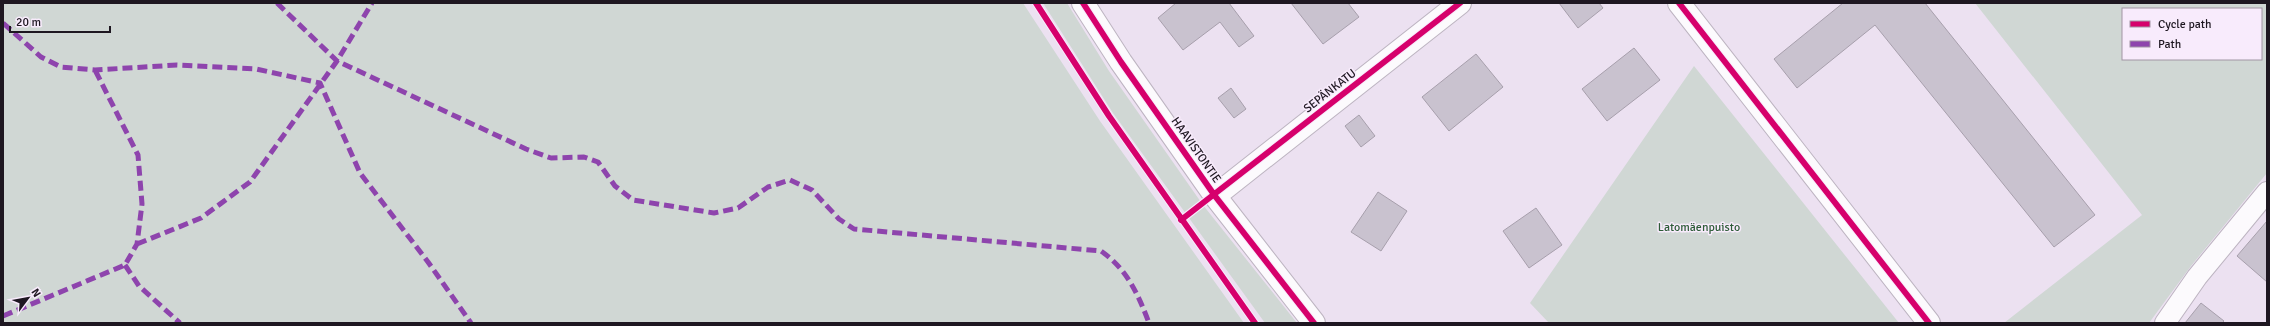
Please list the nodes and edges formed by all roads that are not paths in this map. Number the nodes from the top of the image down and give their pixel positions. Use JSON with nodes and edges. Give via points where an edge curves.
{"nodes":[{"id":1,"x":1083,"y":3,"type":"edge"},
{"id":2,"x":1460,"y":3,"type":"edge"},
{"id":3,"x":1679,"y":3,"type":"edge"},
{"id":4,"x":2267,"y":192,"type":"edge"},
{"id":5,"x":1215,"y":196,"type":"junction"},
{"id":6,"x":1314,"y":323,"type":"edge"},
{"id":7,"x":1929,"y":323,"type":"edge"},
{"id":8,"x":2165,"y":323,"type":"edge"}],
"edges":[{"from":1,"to":5,"type":"street","name":"HAAVISTONTIE"},
{"from":2,"to":5,"type":"street","name":"SEPÄNKATU"},
{"from":3,"to":7,"type":"street"},
{"from":4,"to":8,"type":"lane","via":[[2197,277]]},
{"from":5,"to":6,"type":"street","name":"HAAVISTONTIE"}]}
